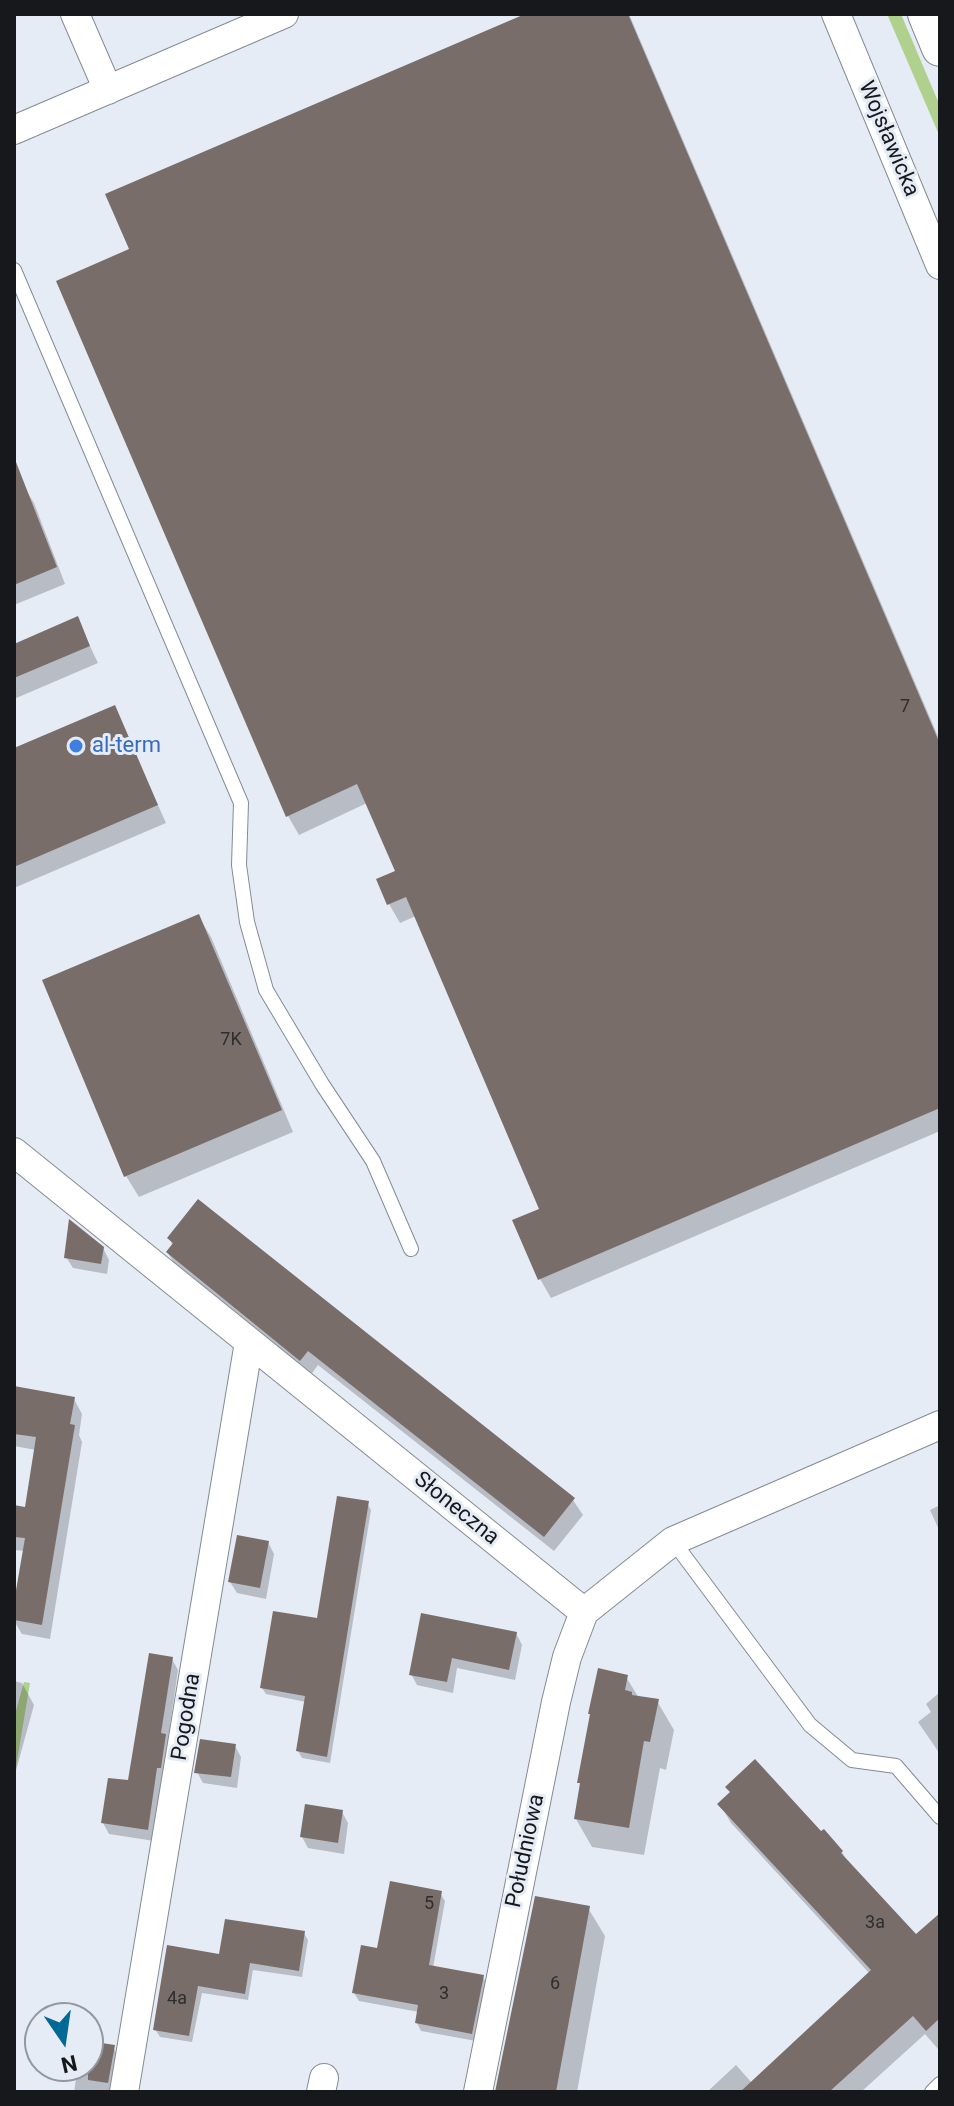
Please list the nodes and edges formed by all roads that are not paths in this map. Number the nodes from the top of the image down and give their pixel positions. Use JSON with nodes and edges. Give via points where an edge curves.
{"nodes":[{"id":1,"x":75,"y":14,"type":"edge"},
{"id":2,"x":284,"y":14,"type":"edge"},
{"id":3,"x":836,"y":14,"type":"edge"},
{"id":4,"x":926,"y":14,"type":"edge"},
{"id":5,"x":940,"y":48,"type":"edge"},
{"id":6,"x":108,"y":90,"type":"junction"},
{"id":7,"x":14,"y":130,"type":"edge"},
{"id":8,"x":940,"y":265,"type":"edge"},
{"id":9,"x":14,"y":270,"type":"edge"},
{"id":10,"x":14,"y":1152,"type":"edge"},
{"id":11,"x":411,"y":1249,"type":"dead end"},
{"id":12,"x":249,"y":1342,"type":"junction"},
{"id":13,"x":940,"y":1425,"type":"edge"},
{"id":14,"x":673,"y":1541,"type":"junction"},
{"id":15,"x":584,"y":1612,"type":"junction"},
{"id":16,"x":940,"y":1817,"type":"edge"},
{"id":17,"x":940,"y":2084,"type":"edge"},
{"id":18,"x":124,"y":2092,"type":"edge"},
{"id":19,"x":478,"y":2092,"type":"edge"},
{"id":20,"x":932,"y":2092,"type":"edge"}],
"edges":[{"from":1,"to":6,"type":"street"},
{"from":2,"to":6,"type":"street"},
{"from":3,"to":8,"type":"street","name":"Wojsławicka"},
{"from":4,"to":5,"type":"street"},
{"from":6,"to":7,"type":"street"},
{"from":9,"to":11,"type":"lane","via":[[241,803],[239,865],[247,922],[266,990],[373,1161]]},
{"from":10,"to":12,"type":"street","name":"Słoneczna"},
{"from":12,"to":15,"type":"street","name":"Słoneczna"},
{"from":12,"to":18,"type":"street","name":"Pogodna"},
{"from":13,"to":14,"type":"street"},
{"from":14,"to":15,"type":"street"},
{"from":14,"to":16,"type":"lane","via":[[810,1725],[852,1760],[896,1766]]},
{"from":15,"to":19,"type":"street","name":"Południowa","via":[[556,1702]]},
{"from":17,"to":20,"type":"lane"}]}
